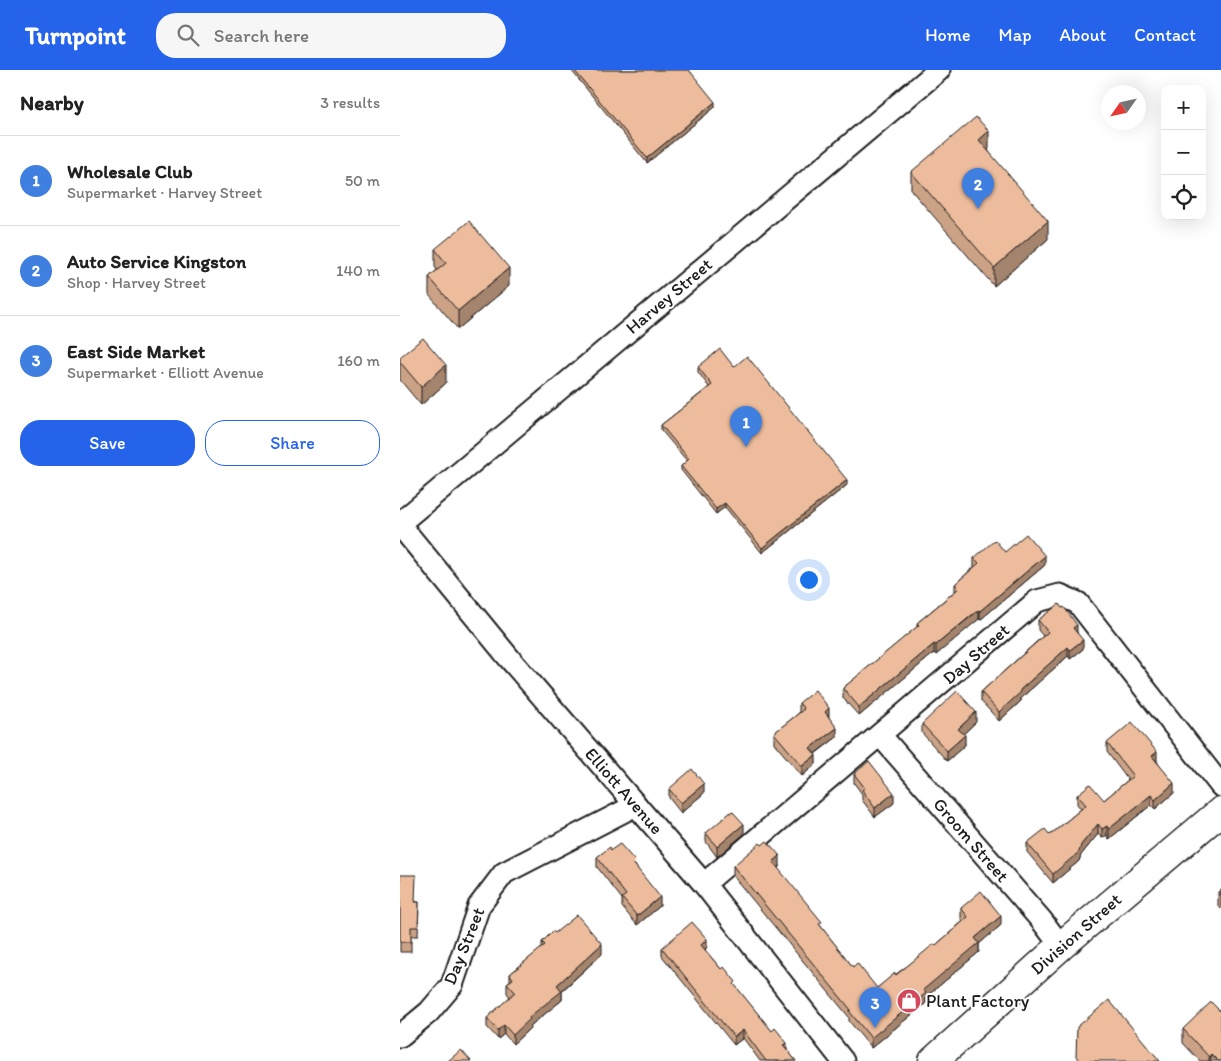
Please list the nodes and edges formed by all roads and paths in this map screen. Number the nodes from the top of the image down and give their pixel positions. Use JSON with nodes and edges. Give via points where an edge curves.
{"nodes":[{"id":1,"x":939,"y":70,"type":"edge"},
{"id":2,"x":400,"y":524,"type":"edge"},
{"id":3,"x":880,"y":735,"type":"junction"},
{"id":4,"x":1221,"y":786,"type":"edge"},
{"id":5,"x":636,"y":805,"type":"junction"},
{"id":6,"x":1221,"y":811,"type":"edge"},
{"id":7,"x":704,"y":884,"type":"junction"},
{"id":8,"x":1061,"y":946,"type":"junction"},
{"id":9,"x":400,"y":1036,"type":"edge"},
{"id":10,"x":842,"y":1061,"type":"edge"},
{"id":11,"x":933,"y":1061,"type":"edge"}],
"edges":[{"from":1,"to":2,"type":"street","name":"Harvey Street"},
{"from":2,"to":5,"type":"street","name":"Elliott Avenue","via":[[509,658]]},
{"from":3,"to":4,"type":"street","name":"Day Street","via":[[1037,601],[1060,595],[1078,604]]},
{"from":3,"to":7,"type":"street","name":"Day Street"},
{"from":3,"to":8,"type":"street","name":"Groom Street"},
{"from":5,"to":7,"type":"street","name":"Elliott Avenue"},
{"from":5,"to":9,"type":"street","name":"Day Street","via":[[504,872],[479,906],[452,985]]},
{"from":6,"to":8,"type":"main road","name":"Division Street"},
{"from":7,"to":10,"type":"street","name":"Elliott Avenue"},
{"from":8,"to":11,"type":"main road","name":"Division Street"}]}
